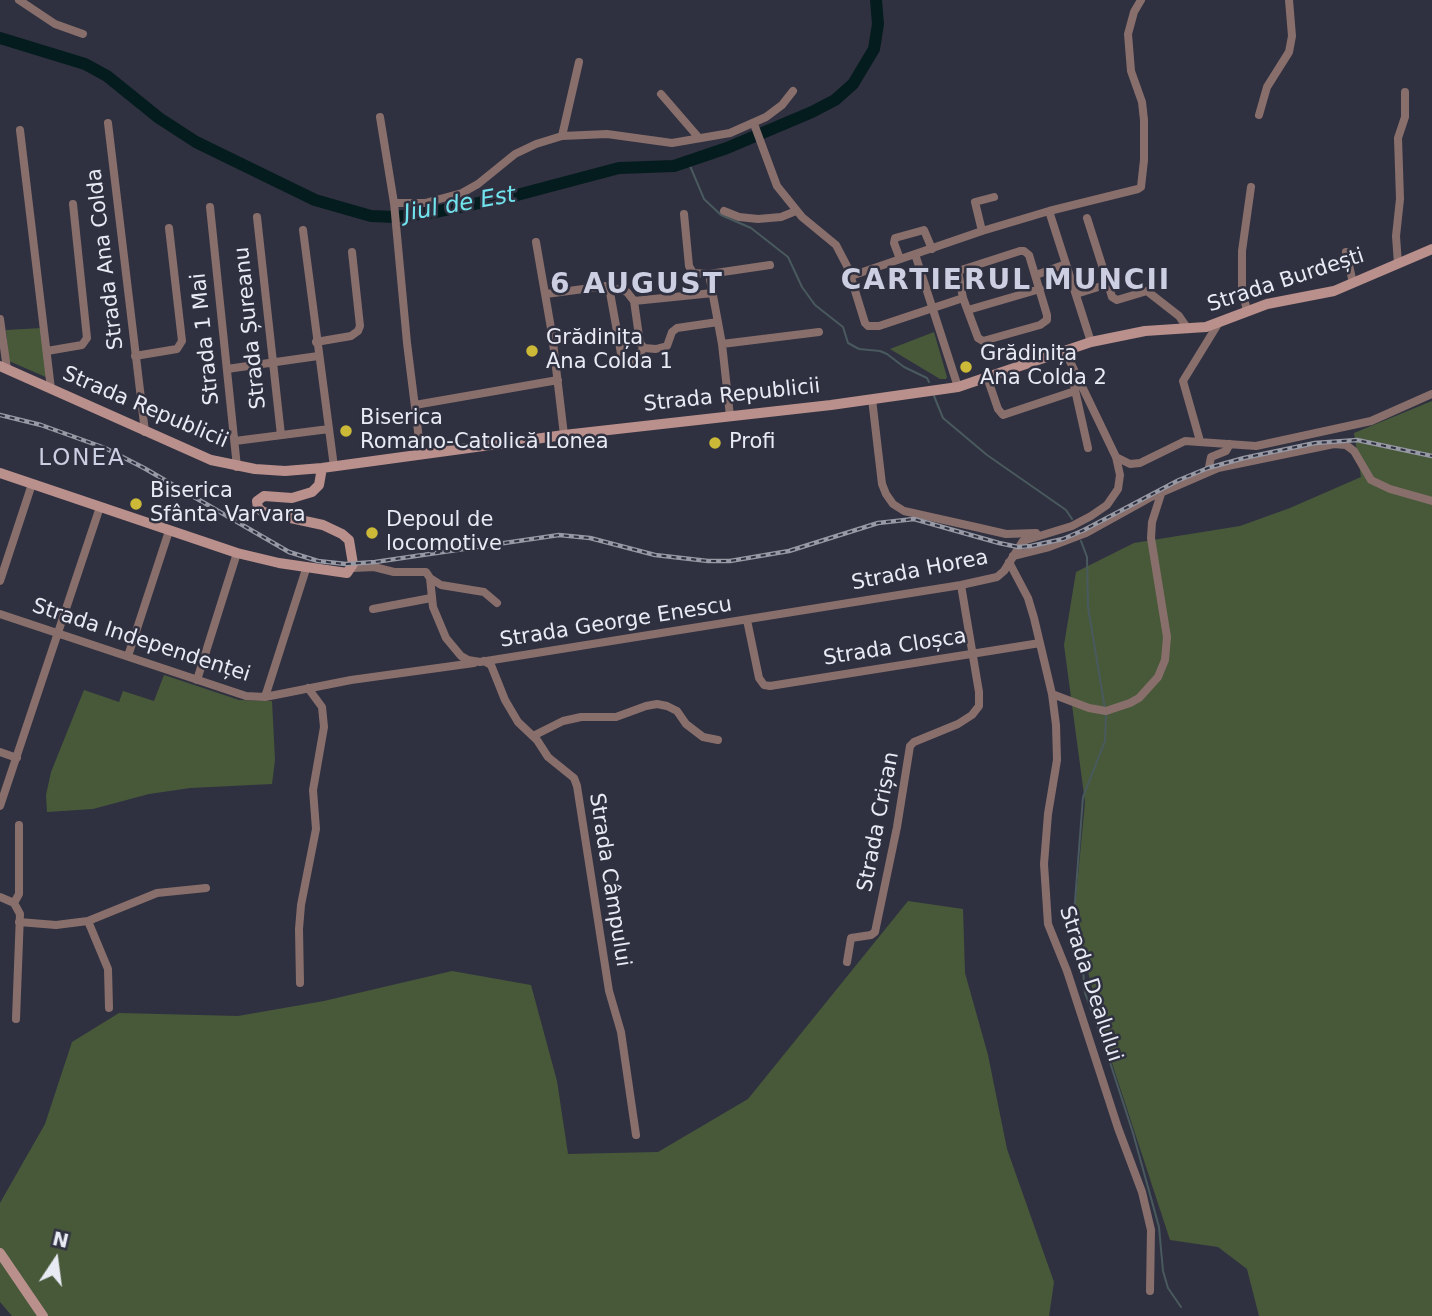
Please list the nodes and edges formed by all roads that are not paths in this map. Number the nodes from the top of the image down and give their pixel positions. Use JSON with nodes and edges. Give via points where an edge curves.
{"nodes":[{"id":1,"x":19,"y":0,"type":"edge"},
{"id":2,"x":1141,"y":0,"type":"edge"},
{"id":3,"x":1289,"y":0,"type":"edge"},
{"id":4,"x":83,"y":34,"type":"dead end"},
{"id":5,"x":579,"y":62,"type":"dead end"},
{"id":6,"x":793,"y":91,"type":"dead end"},
{"id":7,"x":1405,"y":92,"type":"dead end"},
{"id":8,"x":661,"y":94,"type":"dead end"},
{"id":9,"x":1259,"y":115,"type":"dead end"},
{"id":10,"x":380,"y":117,"type":"dead end"},
{"id":11,"x":108,"y":123,"type":"dead end"},
{"id":12,"x":20,"y":130,"type":"dead end"},
{"id":13,"x":757,"y":132,"type":"junction"},
{"id":14,"x":562,"y":136,"type":"junction"},
{"id":15,"x":699,"y":138,"type":"junction"},
{"id":16,"x":1251,"y":187,"type":"dead end"},
{"id":17,"x":995,"y":197,"type":"dead end"},
{"id":18,"x":73,"y":204,"type":"dead end"},
{"id":19,"x":394,"y":206,"type":"junction"},
{"id":20,"x":209,"y":207,"type":"dead end"},
{"id":21,"x":724,"y":211,"type":"dead end"},
{"id":22,"x":796,"y":211,"type":"junction"},
{"id":23,"x":1049,"y":211,"type":"junction"},
{"id":24,"x":684,"y":214,"type":"dead end"},
{"id":25,"x":257,"y":216,"type":"dead end"},
{"id":26,"x":1087,"y":218,"type":"dead end"},
{"id":27,"x":169,"y":228,"type":"dead end"},
{"id":28,"x":303,"y":230,"type":"dead end"},
{"id":29,"x":982,"y":231,"type":"junction"},
{"id":30,"x":536,"y":242,"type":"dead end"},
{"id":31,"x":932,"y":249,"type":"junction"},
{"id":32,"x":1432,"y":249,"type":"edge"},
{"id":33,"x":352,"y":252,"type":"dead end"},
{"id":34,"x":1346,"y":252,"type":"dead end"},
{"id":35,"x":915,"y":254,"type":"junction"},
{"id":36,"x":900,"y":259,"type":"junction"},
{"id":37,"x":1066,"y":264,"type":"junction"},
{"id":38,"x":1398,"y":264,"type":"junction"},
{"id":39,"x":770,"y":265,"type":"dead end"},
{"id":40,"x":709,"y":274,"type":"junction"},
{"id":41,"x":1036,"y":275,"type":"junction"},
{"id":42,"x":851,"y":276,"type":"junction"},
{"id":43,"x":1108,"y":284,"type":"junction"},
{"id":44,"x":1353,"y":284,"type":"junction"},
{"id":45,"x":609,"y":287,"type":"junction"},
{"id":46,"x":1040,"y":289,"type":"junction"},
{"id":47,"x":713,"y":293,"type":"junction"},
{"id":48,"x":546,"y":294,"type":"junction"},
{"id":49,"x":1076,"y":295,"type":"junction"},
{"id":50,"x":963,"y":298,"type":"junction"},
{"id":51,"x":634,"y":301,"type":"junction"},
{"id":52,"x":932,"y":307,"type":"junction"},
{"id":53,"x":968,"y":310,"type":"junction"},
{"id":54,"x":1247,"y":311,"type":"junction"},
{"id":55,"x":0,"y":319,"type":"edge"},
{"id":56,"x":718,"y":322,"type":"junction"},
{"id":57,"x":1218,"y":324,"type":"junction"},
{"id":58,"x":1188,"y":328,"type":"junction"},
{"id":59,"x":819,"y":332,"type":"dead end"},
{"id":60,"x":316,"y":342,"type":"junction"},
{"id":61,"x":1091,"y":342,"type":"junction"},
{"id":62,"x":722,"y":344,"type":"junction"},
{"id":63,"x":644,"y":348,"type":"junction"},
{"id":64,"x":47,"y":351,"type":"junction"},
{"id":65,"x":1067,"y":355,"type":"junction"},
{"id":66,"x":135,"y":356,"type":"junction"},
{"id":67,"x":318,"y":356,"type":"junction"},
{"id":68,"x":271,"y":363,"type":"junction"},
{"id":69,"x":3,"y":368,"type":"edge"},
{"id":70,"x":227,"y":369,"type":"junction"},
{"id":71,"x":987,"y":377,"type":"junction"},
{"id":72,"x":558,"y":380,"type":"junction"},
{"id":73,"x":958,"y":387,"type":"junction"},
{"id":74,"x":51,"y":389,"type":"junction"},
{"id":75,"x":1075,"y":391,"type":"junction"},
{"id":76,"x":1432,"y":394,"type":"edge"},
{"id":77,"x":872,"y":399,"type":"junction"},
{"id":78,"x":415,"y":405,"type":"junction"},
{"id":79,"x":730,"y":416,"type":"junction"},
{"id":80,"x":329,"y":429,"type":"junction"},
{"id":81,"x":145,"y":432,"type":"junction"},
{"id":82,"x":281,"y":435,"type":"junction"},
{"id":83,"x":564,"y":435,"type":"junction"},
{"id":84,"x":235,"y":441,"type":"junction"},
{"id":85,"x":1199,"y":441,"type":"junction"},
{"id":86,"x":1230,"y":444,"type":"junction"},
{"id":87,"x":1088,"y":448,"type":"dead end"},
{"id":88,"x":421,"y":455,"type":"junction"},
{"id":89,"x":1116,"y":457,"type":"junction"},
{"id":90,"x":237,"y":467,"type":"junction"},
{"id":91,"x":328,"y":467,"type":"junction"},
{"id":92,"x":1208,"y":472,"type":"junction"},
{"id":93,"x":0,"y":473,"type":"edge"},
{"id":94,"x":32,"y":484,"type":"junction"},
{"id":95,"x":1162,"y":493,"type":"junction"},
{"id":96,"x":1432,"y":501,"type":"edge"},
{"id":97,"x":100,"y":508,"type":"junction"},
{"id":98,"x":169,"y":531,"type":"junction"},
{"id":99,"x":1049,"y":533,"type":"junction"},
{"id":100,"x":237,"y":554,"type":"junction"},
{"id":101,"x":1011,"y":559,"type":"junction"},
{"id":102,"x":307,"y":566,"type":"junction"},
{"id":103,"x":353,"y":568,"type":"junction"},
{"id":104,"x":429,"y":578,"type":"junction"},
{"id":105,"x":0,"y":581,"type":"edge"},
{"id":106,"x":961,"y":585,"type":"junction"},
{"id":107,"x":432,"y":598,"type":"junction"},
{"id":108,"x":497,"y":603,"type":"dead end"},
{"id":109,"x":373,"y":609,"type":"dead end"},
{"id":110,"x":0,"y":614,"type":"edge"},
{"id":111,"x":747,"y":620,"type":"junction"},
{"id":112,"x":58,"y":633,"type":"junction"},
{"id":113,"x":1040,"y":643,"type":"junction"},
{"id":114,"x":972,"y":654,"type":"junction"},
{"id":115,"x":128,"y":656,"type":"junction"},
{"id":116,"x":485,"y":661,"type":"junction"},
{"id":117,"x":197,"y":680,"type":"junction"},
{"id":118,"x":308,"y":688,"type":"junction"},
{"id":119,"x":1052,"y":694,"type":"junction"},
{"id":120,"x":269,"y":696,"type":"junction"},
{"id":121,"x":533,"y":736,"type":"junction"},
{"id":122,"x":718,"y":740,"type":"dead end"},
{"id":123,"x":0,"y":752,"type":"edge"},
{"id":124,"x":16,"y":758,"type":"junction"},
{"id":125,"x":0,"y":806,"type":"edge"},
{"id":126,"x":19,"y":825,"type":"dead end"},
{"id":127,"x":206,"y":888,"type":"dead end"},
{"id":128,"x":0,"y":897,"type":"edge"},
{"id":129,"x":14,"y":903,"type":"junction"},
{"id":130,"x":89,"y":921,"type":"junction"},
{"id":131,"x":19,"y":922,"type":"junction"},
{"id":132,"x":847,"y":962,"type":"dead end"},
{"id":133,"x":300,"y":983,"type":"dead end"},
{"id":134,"x":109,"y":1008,"type":"dead end"},
{"id":135,"x":16,"y":1019,"type":"dead end"},
{"id":136,"x":636,"y":1135,"type":"dead end"},
{"id":137,"x":0,"y":1253,"type":"edge"},
{"id":138,"x":1150,"y":1291,"type":"dead end"},
{"id":139,"x":43,"y":1316,"type":"edge"}],
"edges":[{"from":1,"to":4,"type":"street","via":[[55,24]]},
{"from":2,"to":23,"type":"street","via":[[1128,44],[1144,120],[1141,187]]},
{"from":3,"to":9,"type":"street","via":[[1289,52],[1267,87]]},
{"from":5,"to":14,"type":"street"},
{"from":6,"to":13,"type":"street"},
{"from":7,"to":38,"type":"street","via":[[1405,117],[1398,138]]},
{"from":8,"to":15,"type":"street"},
{"from":10,"to":19,"type":"street"},
{"from":11,"to":66,"type":"street","name":"Strada Ana Colda"},
{"from":12,"to":64,"type":"street"},
{"from":13,"to":15,"type":"street"},
{"from":13,"to":22,"type":"street","via":[[772,177]]},
{"from":14,"to":15,"type":"street","via":[[607,134],[672,143]]},
{"from":14,"to":19,"type":"street","via":[[514,154],[461,193]]},
{"from":16,"to":54,"type":"street","via":[[1242,251]]},
{"from":17,"to":29,"type":"street","via":[[975,202]]},
{"from":18,"to":64,"type":"street","via":[[87,338],[82,345]]},
{"from":19,"to":78,"type":"street"},
{"from":20,"to":70,"type":"street","name":"Strada 1 Mai"},
{"from":21,"to":22,"type":"street","via":[[758,219]]},
{"from":22,"to":42,"type":"street","via":[[836,245]]},
{"from":23,"to":29,"type":"street"},
{"from":23,"to":37,"type":"street"},
{"from":24,"to":40,"type":"street","via":[[690,271]]},
{"from":25,"to":68,"type":"street","name":"Strada Șureanu"},
{"from":26,"to":43,"type":"street"},
{"from":27,"to":66,"type":"street","via":[[182,341],[177,349]]},
{"from":28,"to":60,"type":"street"},
{"from":29,"to":31,"type":"street"},
{"from":30,"to":48,"type":"street"},
{"from":31,"to":35,"type":"street"},
{"from":31,"to":36,"type":"street","via":[[924,230],[895,238]]},
{"from":32,"to":38,"type":"street","name":"Strada Burdești"},
{"from":33,"to":60,"type":"street","via":[[360,326],[351,336]]},
{"from":34,"to":44,"type":"street"},
{"from":35,"to":36,"type":"street"},
{"from":35,"to":52,"type":"street"},
{"from":36,"to":42,"type":"street"},
{"from":37,"to":41,"type":"street"},
{"from":37,"to":49,"type":"street"},
{"from":38,"to":44,"type":"street","name":"Strada Burdești"},
{"from":39,"to":40,"type":"street"},
{"from":40,"to":47,"type":"street"},
{"from":41,"to":46,"type":"street"},
{"from":41,"to":50,"type":"street","via":[[1024,251],[964,268],[957,274]]},
{"from":42,"to":52,"type":"street","via":[[868,326]]},
{"from":43,"to":49,"type":"street"},
{"from":43,"to":58,"type":"street","via":[[1117,300],[1147,291]]},
{"from":44,"to":54,"type":"street","name":"Strada Burdești"},
{"from":45,"to":48,"type":"street"},
{"from":45,"to":51,"type":"street","via":[[627,292]]},
{"from":45,"to":63,"type":"street","via":[[622,359],[633,361]]},
{"from":46,"to":53,"type":"street"},
{"from":46,"to":53,"type":"street","via":[[1047,315],[1044,323],[986,342],[978,338]]},
{"from":47,"to":51,"type":"street"},
{"from":47,"to":56,"type":"street"},
{"from":48,"to":72,"type":"street"},
{"from":49,"to":61,"type":"street"},
{"from":50,"to":52,"type":"street"},
{"from":50,"to":53,"type":"street"},
{"from":51,"to":63,"type":"street"},
{"from":52,"to":73,"type":"street"},
{"from":54,"to":57,"type":"street","name":"Strada Burdești"},
{"from":55,"to":69,"type":"street"},
{"from":56,"to":62,"type":"street"},
{"from":56,"to":63,"type":"street","via":[[677,328],[664,347]]},
{"from":57,"to":58,"type":"street","name":"Strada Burdești"},
{"from":57,"to":85,"type":"street","via":[[1182,387]]},
{"from":58,"to":61,"type":"street","name":"Strada Republicii"},
{"from":59,"to":62,"type":"street"},
{"from":60,"to":67,"type":"street"},
{"from":61,"to":65,"type":"street","name":"Strada Republicii"},
{"from":62,"to":79,"type":"street"},
{"from":64,"to":74,"type":"street"},
{"from":65,"to":71,"type":"street","name":"Strada Republicii"},
{"from":65,"to":75,"type":"street"},
{"from":65,"to":89,"type":"street"},
{"from":66,"to":81,"type":"street","name":"Strada Ana Colda"},
{"from":67,"to":68,"type":"street"},
{"from":67,"to":80,"type":"street"},
{"from":68,"to":70,"type":"street"},
{"from":68,"to":82,"type":"street","name":"Strada Șureanu"},
{"from":69,"to":74,"type":"street","name":"Strada Republicii"},
{"from":70,"to":84,"type":"street","name":"Strada 1 Mai"},
{"from":71,"to":73,"type":"street","name":"Strada Republicii"},
{"from":71,"to":75,"type":"street","via":[[1003,415]]},
{"from":72,"to":78,"type":"street"},
{"from":72,"to":83,"type":"street"},
{"from":73,"to":77,"type":"street","name":"Strada Republicii"},
{"from":74,"to":81,"type":"street","name":"Strada Republicii"},
{"from":75,"to":87,"type":"street"},
{"from":76,"to":86,"type":"street","via":[[1371,421],[1256,446]]},
{"from":77,"to":79,"type":"street","name":"Strada Republicii"},
{"from":77,"to":99,"type":"street","via":[[882,484],[893,504],[904,511],[1006,534]]},
{"from":78,"to":88,"type":"street"},
{"from":79,"to":83,"type":"street","name":"Strada Republicii"},
{"from":80,"to":82,"type":"street"},
{"from":80,"to":91,"type":"street"},
{"from":81,"to":90,"type":"street","name":"Strada Republicii"},
{"from":82,"to":84,"type":"street"},
{"from":83,"to":88,"type":"street","name":"Strada Republicii"},
{"from":84,"to":90,"type":"street","name":"Strada 1 Mai"},
{"from":85,"to":86,"type":"street"},
{"from":85,"to":89,"type":"street","via":[[1185,441],[1140,463]]},
{"from":86,"to":92,"type":"street","via":[[1212,457]]},
{"from":88,"to":91,"type":"street","name":"Strada Republicii"},
{"from":89,"to":99,"type":"street","name":"Strada Horea","via":[[1118,489],[1107,505],[1072,526]]},
{"from":90,"to":91,"type":"street","name":"Strada Republicii","via":[[285,471]]},
{"from":91,"to":103,"type":"street","via":[[312,492],[292,498],[264,496],[257,501],[258,508],[342,534],[349,540]]},
{"from":92,"to":95,"type":"street"},
{"from":92,"to":96,"type":"street","via":[[1340,444],[1354,450],[1371,480]]},
{"from":93,"to":94,"type":"street"},
{"from":94,"to":97,"type":"street"},
{"from":94,"to":105,"type":"street"},
{"from":95,"to":101,"type":"street","via":[[1077,537]]},
{"from":95,"to":119,"type":"street","via":[[1151,538],[1167,637],[1166,660],[1158,677],[1130,704],[1105,711]]},
{"from":97,"to":98,"type":"street"},
{"from":97,"to":112,"type":"street"},
{"from":98,"to":100,"type":"street"},
{"from":98,"to":115,"type":"street"},
{"from":99,"to":101,"type":"street","name":"Strada Horea","via":[[1023,541]]},
{"from":100,"to":102,"type":"street"},
{"from":100,"to":117,"type":"street"},
{"from":101,"to":106,"type":"street","name":"Strada Horea","via":[[997,577]]},
{"from":101,"to":113,"type":"street","name":"Strada Dealului"},
{"from":102,"to":103,"type":"street","via":[[345,573]]},
{"from":102,"to":120,"type":"street"},
{"from":103,"to":104,"type":"street","via":[[422,570]]},
{"from":104,"to":107,"type":"street"},
{"from":104,"to":108,"type":"street","via":[[484,592]]},
{"from":106,"to":111,"type":"street","name":"Strada Horea"},
{"from":106,"to":114,"type":"street","name":"Strada Crișan"},
{"from":107,"to":109,"type":"street"},
{"from":107,"to":116,"type":"street","via":[[438,622],[454,649],[468,660]]},
{"from":110,"to":112,"type":"street","name":"Strada Independenței"},
{"from":111,"to":114,"type":"street","name":"Strada Cloșca","via":[[759,678],[770,686]]},
{"from":111,"to":116,"type":"street","name":"Strada George Enescu"},
{"from":112,"to":115,"type":"street","name":"Strada Independenței"},
{"from":112,"to":124,"type":"street"},
{"from":113,"to":114,"type":"street","name":"Strada Cloșca"},
{"from":113,"to":119,"type":"street","name":"Strada Dealului"},
{"from":114,"to":132,"type":"street","name":"Strada Crișan","via":[[979,706],[958,724],[910,746],[875,932],[851,938]]},
{"from":115,"to":117,"type":"street","name":"Strada Independenței"},
{"from":116,"to":118,"type":"street","name":"Strada George Enescu"},
{"from":116,"to":121,"type":"street","name":"Strada Câmpului","via":[[514,717]]},
{"from":117,"to":120,"type":"street","name":"Strada Independenței","via":[[240,695]]},
{"from":118,"to":120,"type":"street","name":"Strada George Enescu"},
{"from":118,"to":133,"type":"street","via":[[322,707],[324,727],[313,790],[316,829],[301,905]]},
{"from":119,"to":138,"type":"street","name":"Strada Dealului","via":[[1057,746],[1044,864],[1048,924],[1142,1192],[1151,1230]]},
{"from":121,"to":122,"type":"street","via":[[563,721],[616,716],[657,704],[677,711],[694,732]]},
{"from":121,"to":136,"type":"street","name":"Strada Câmpului","via":[[577,786]]},
{"from":123,"to":124,"type":"street"},
{"from":124,"to":125,"type":"street"},
{"from":126,"to":129,"type":"street","via":[[19,894]]},
{"from":127,"to":130,"type":"street","via":[[156,893]]},
{"from":128,"to":129,"type":"street"},
{"from":129,"to":131,"type":"street"},
{"from":130,"to":131,"type":"street","via":[[56,925]]},
{"from":130,"to":134,"type":"street","via":[[108,969]]},
{"from":131,"to":135,"type":"street"},
{"from":137,"to":139,"type":"street"}]}
